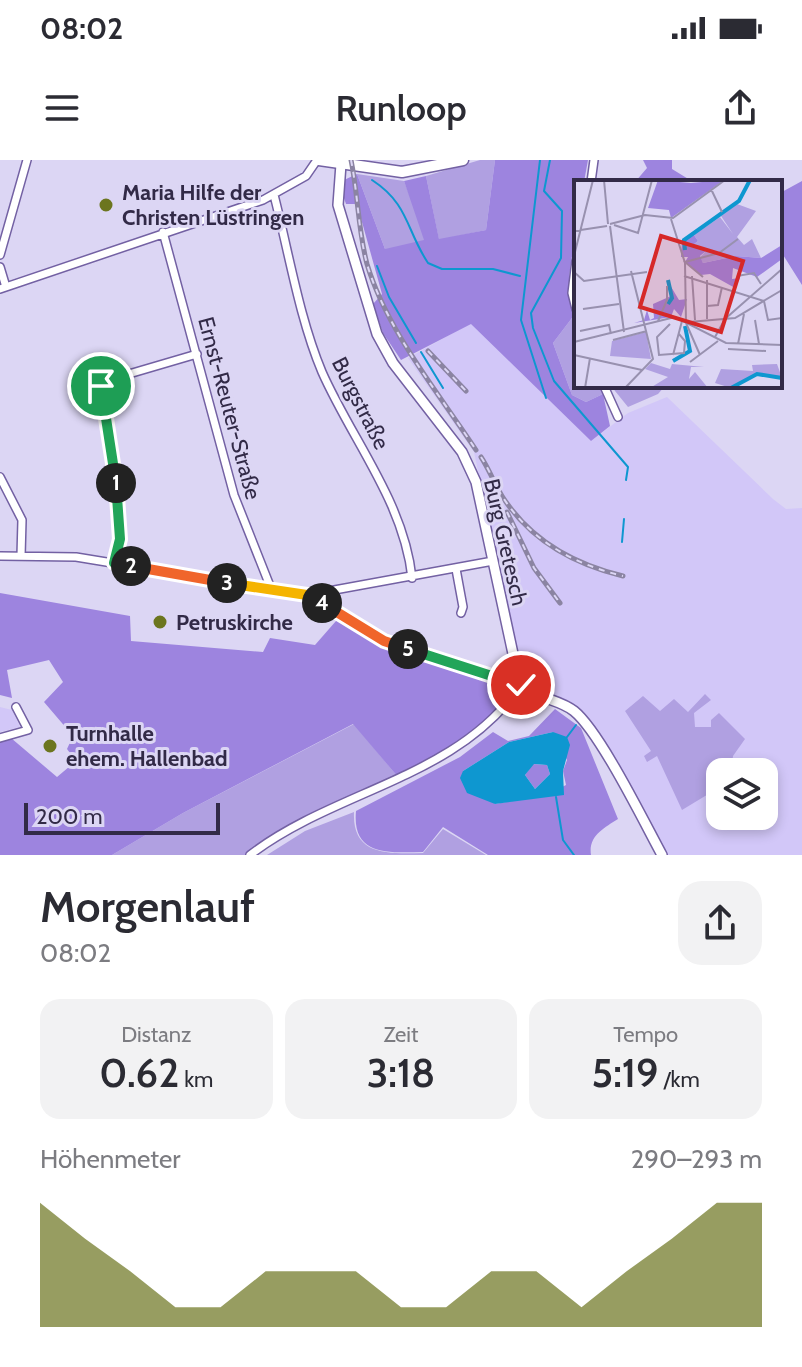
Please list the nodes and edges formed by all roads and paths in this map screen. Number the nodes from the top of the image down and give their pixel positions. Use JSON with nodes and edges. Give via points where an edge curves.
{"nodes":[{"id":1,"x":27,"y":160,"type":"edge"},
{"id":2,"x":318,"y":160,"type":"edge"},
{"id":3,"x":463,"y":160,"type":"edge"},
{"id":4,"x":594,"y":160,"type":"edge"},
{"id":5,"x":342,"y":162,"type":"edge"},
{"id":6,"x":387,"y":166,"type":"edge"},
{"id":7,"x":591,"y":180,"type":"edge"},
{"id":8,"x":274,"y":195,"type":"junction"},
{"id":9,"x":0,"y":215,"type":"edge"},
{"id":10,"x":10,"y":218,"type":"junction"},
{"id":11,"x":163,"y":232,"type":"junction"},
{"id":12,"x":0,"y":255,"type":"edge"},
{"id":13,"x":0,"y":267,"type":"edge"},
{"id":14,"x":574,"y":277,"type":"edge"},
{"id":15,"x":2,"y":290,"type":"edge"},
{"id":16,"x":574,"y":301,"type":"edge"},
{"id":17,"x":197,"y":354,"type":"junction"},
{"id":18,"x":605,"y":388,"type":"edge"},
{"id":19,"x":618,"y":417,"type":"dead end"},
{"id":20,"x":0,"y":477,"type":"edge"},
{"id":21,"x":0,"y":556,"type":"edge"},
{"id":22,"x":21,"y":556,"type":"junction"},
{"id":23,"x":493,"y":561,"type":"junction"},
{"id":24,"x":114,"y":563,"type":"junction"},
{"id":25,"x":456,"y":569,"type":"junction"},
{"id":26,"x":412,"y":578,"type":"junction"},
{"id":27,"x":272,"y":591,"type":"junction"},
{"id":28,"x":307,"y":595,"type":"junction"},
{"id":29,"x":461,"y":613,"type":"dead end"},
{"id":30,"x":521,"y":685,"type":"junction"},
{"id":31,"x":16,"y":707,"type":"dead end"},
{"id":32,"x":0,"y":738,"type":"edge"},
{"id":33,"x":250,"y":855,"type":"edge"},
{"id":34,"x":662,"y":855,"type":"edge"}],
"edges":[{"from":1,"to":10,"type":"street"},
{"from":2,"to":5,"type":"main road"},
{"from":2,"to":8,"type":"street","via":[[306,176]]},
{"from":3,"to":6,"type":"main road","via":[[425,170]]},
{"from":4,"to":7,"type":"street"},
{"from":5,"to":6,"type":"main road"},
{"from":5,"to":23,"type":"street","name":"Burg Gretesch","via":[[338,205],[367,310],[393,363],[467,459]]},
{"from":8,"to":11,"type":"street"},
{"from":8,"to":26,"type":"street","name":"Burgstraße","via":[[322,372],[370,458],[410,554]]},
{"from":9,"to":10,"type":"street"},
{"from":10,"to":12,"type":"street"},
{"from":11,"to":15,"type":"street"},
{"from":11,"to":17,"type":"street","name":"Ernst-Reuter-Straße"},
{"from":13,"to":15,"type":"street"},
{"from":14,"to":16,"type":"street"},
{"from":17,"to":24,"type":"street","via":[[101,386],[118,497],[120,539]]},
{"from":17,"to":27,"type":"street","name":"Ernst-Reuter-Straße","via":[[234,495]]},
{"from":18,"to":19,"type":"street"},
{"from":20,"to":22,"type":"street","via":[[22,520]]},
{"from":21,"to":22,"type":"street"},
{"from":22,"to":24,"type":"street"},
{"from":23,"to":25,"type":"street"},
{"from":23,"to":30,"type":"street","name":"Burg Gretesch"},
{"from":24,"to":27,"type":"street"},
{"from":25,"to":26,"type":"street"},
{"from":25,"to":29,"type":"street"},
{"from":26,"to":28,"type":"street"},
{"from":27,"to":28,"type":"street"},
{"from":28,"to":30,"type":"street","via":[[384,641]]},
{"from":30,"to":33,"type":"street","via":[[485,728],[457,749],[303,819]]},
{"from":30,"to":34,"type":"street","via":[[560,702],[587,724]]},
{"from":31,"to":32,"type":"street","via":[[28,730]]}]}
